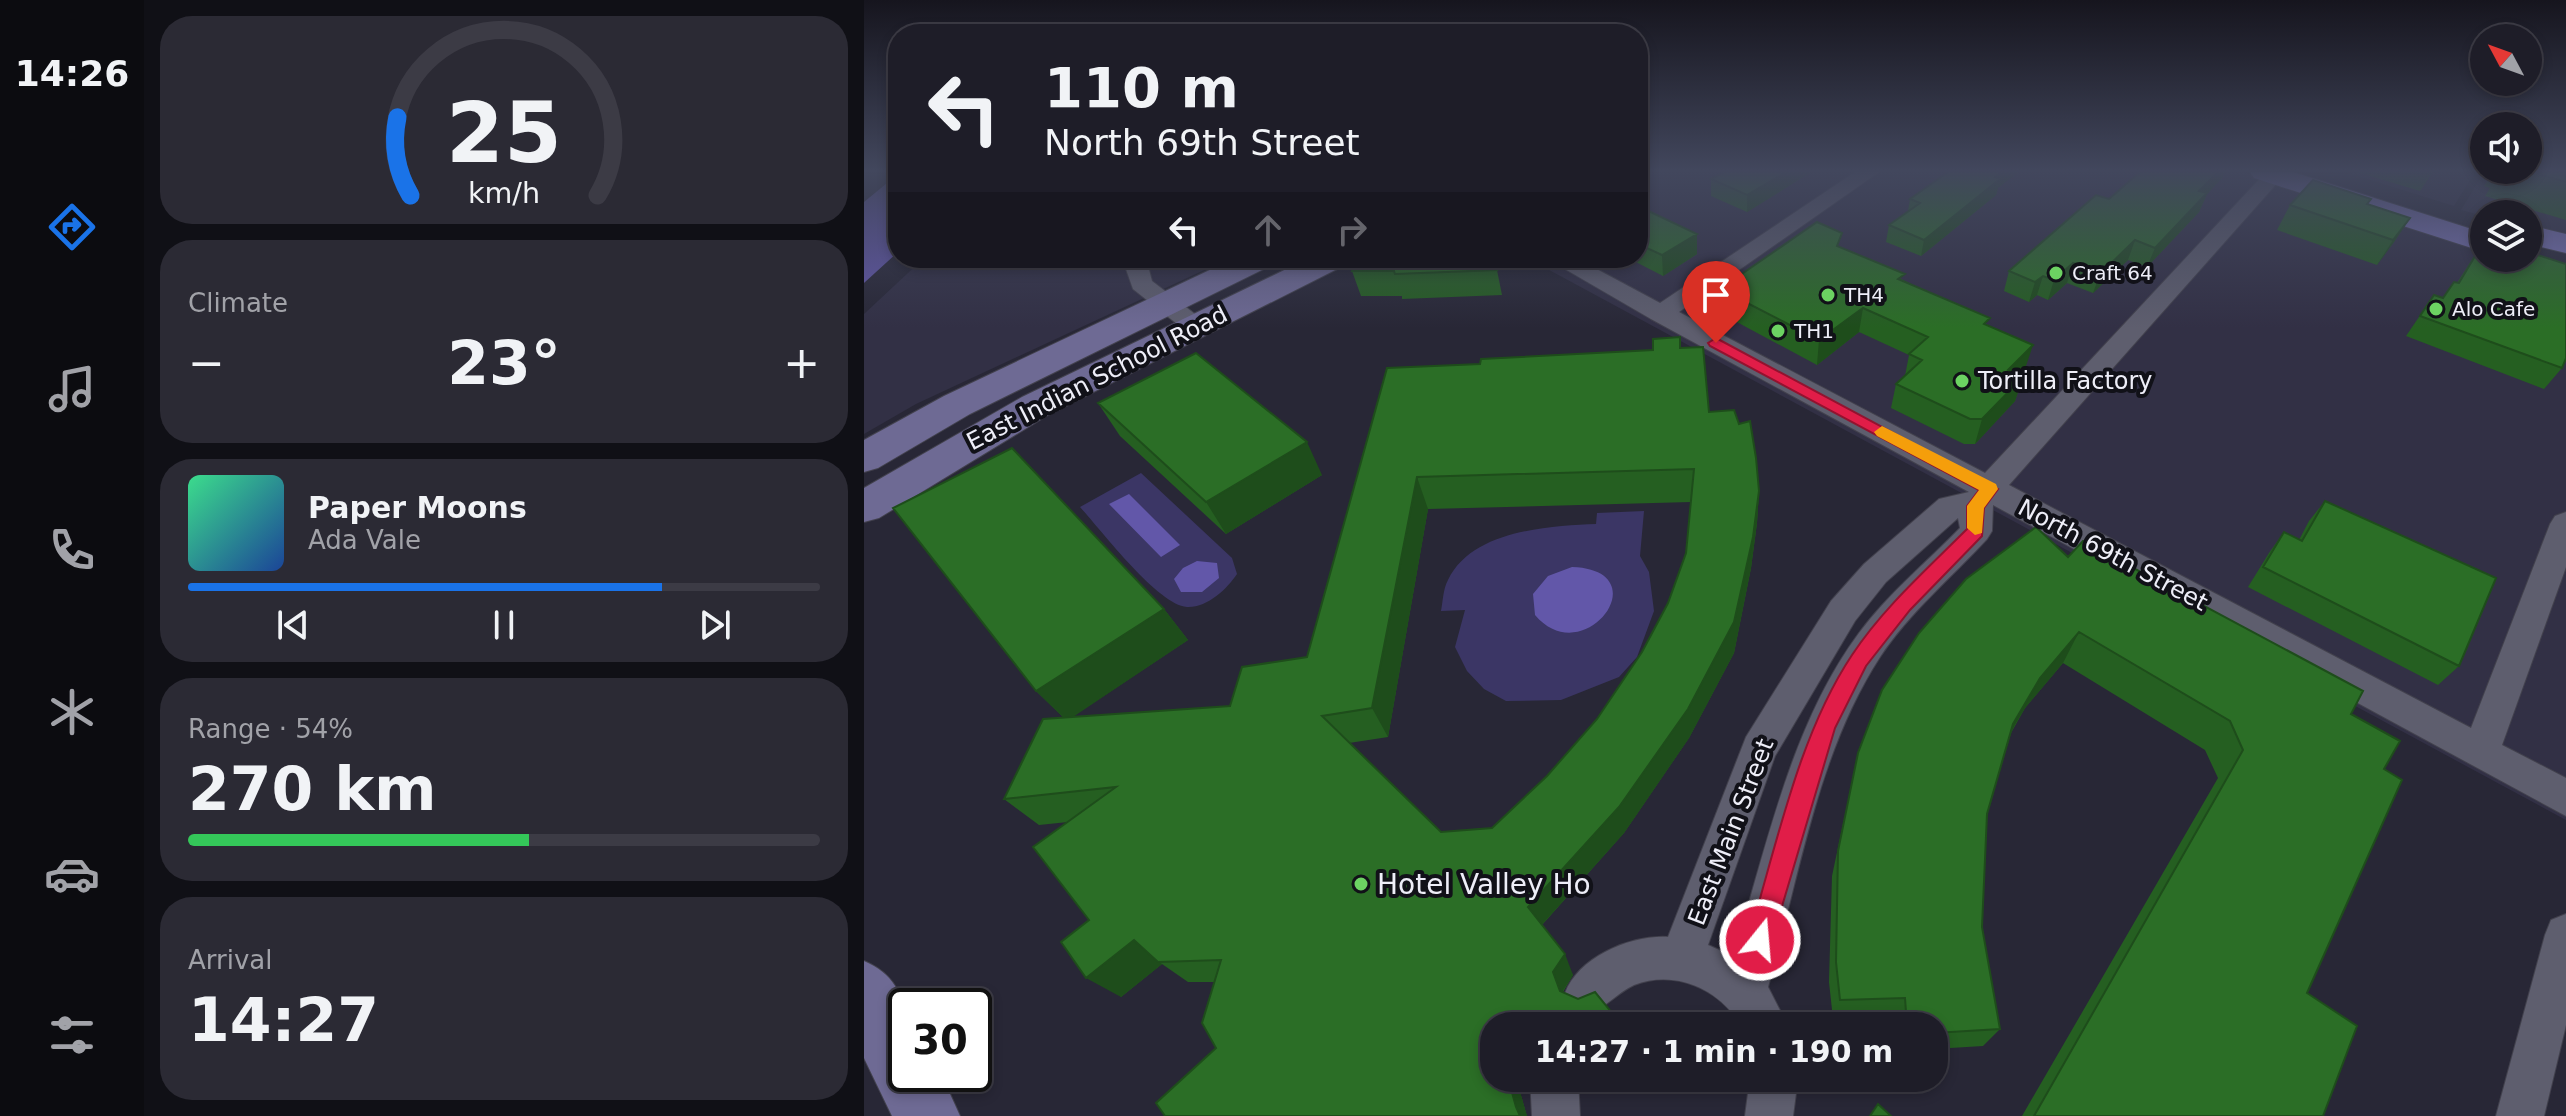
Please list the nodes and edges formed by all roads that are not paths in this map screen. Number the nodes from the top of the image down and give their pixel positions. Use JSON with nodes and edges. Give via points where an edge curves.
{"nodes":[{"id":1,"x":1792,"y":224,"type":"edge"},
{"id":2,"x":2226,"y":224,"type":"edge"},
{"id":3,"x":2427,"y":224,"type":"edge"},
{"id":4,"x":2470,"y":238,"type":"edge"},
{"id":5,"x":2542,"y":238,"type":"edge"},
{"id":6,"x":2566,"y":244,"type":"edge"},
{"id":7,"x":2542,"y":260,"type":"edge"},
{"id":8,"x":2566,"y":267,"type":"edge"},
{"id":9,"x":1137,"y":268,"type":"edge"},
{"id":10,"x":1240,"y":268,"type":"edge"},
{"id":11,"x":1314,"y":268,"type":"edge"},
{"id":12,"x":1576,"y":268,"type":"edge"},
{"id":13,"x":1166,"y":303,"type":"junction"},
{"id":14,"x":1660,"y":314,"type":"junction"},
{"id":15,"x":1195,"y":326,"type":"junction"},
{"id":16,"x":864,"y":458,"type":"edge"},
{"id":17,"x":1982,"y":498,"type":"junction"},
{"id":18,"x":864,"y":507,"type":"edge"},
{"id":19,"x":2566,"y":524,"type":"edge"},
{"id":20,"x":2481,"y":752,"type":"junction"},
{"id":21,"x":2566,"y":798,"type":"edge"},
{"id":22,"x":2566,"y":935,"type":"edge"},
{"id":23,"x":1682,"y":957,"type":"junction"},
{"id":24,"x":864,"y":992,"type":"edge"},
{"id":25,"x":1587,"y":993,"type":"edge"},
{"id":26,"x":1755,"y":1008,"type":"edge"},
{"id":27,"x":1555,"y":1092,"type":"edge"},
{"id":28,"x":1772,"y":1092,"type":"edge"},
{"id":29,"x":927,"y":1116,"type":"edge"},
{"id":30,"x":1556,"y":1116,"type":"edge"},
{"id":31,"x":1769,"y":1116,"type":"edge"},
{"id":32,"x":2520,"y":1116,"type":"edge"}],
"edges":[{"from":1,"to":14,"type":"street"},
{"from":2,"to":17,"type":"street"},
{"from":3,"to":4,"type":"main road"},
{"from":5,"to":6,"type":"main road"},
{"from":7,"to":8,"type":"main road"},
{"from":9,"to":13,"type":"street","via":[[1141,284]]},
{"from":10,"to":13,"type":"main road","name":"East Indian School Road"},
{"from":11,"to":15,"type":"main road","name":"East Indian School Road"},
{"from":12,"to":14,"type":"street","name":"North 69th Street"},
{"from":13,"to":15,"type":"street"},
{"from":13,"to":16,"type":"main road","name":"East Indian School Road","via":[[957,405]]},
{"from":14,"to":17,"type":"street","name":"North 69th Street"},
{"from":15,"to":18,"type":"main road","name":"East Indian School Road","via":[[1035,406]]},
{"from":17,"to":20,"type":"street","name":"North 69th Street"},
{"from":17,"to":23,"type":"street","name":"East Main Street","via":[[1950,507],[1875,573],[1843,611],[1759,749]]},
{"from":17,"to":26,"type":"street","via":[[1976,531],[1903,605],[1859,661],[1824,726]]},
{"from":19,"to":20,"type":"street"},
{"from":20,"to":21,"type":"street","name":"North 69th Street"},
{"from":22,"to":32,"type":"street"},
{"from":23,"to":25,"type":"street","via":[[1616,971]]},
{"from":23,"to":26,"type":"street","via":[[1716,968]]},
{"from":24,"to":29,"type":"main road"},
{"from":27,"to":30,"type":"street"},
{"from":28,"to":31,"type":"street"}]}
